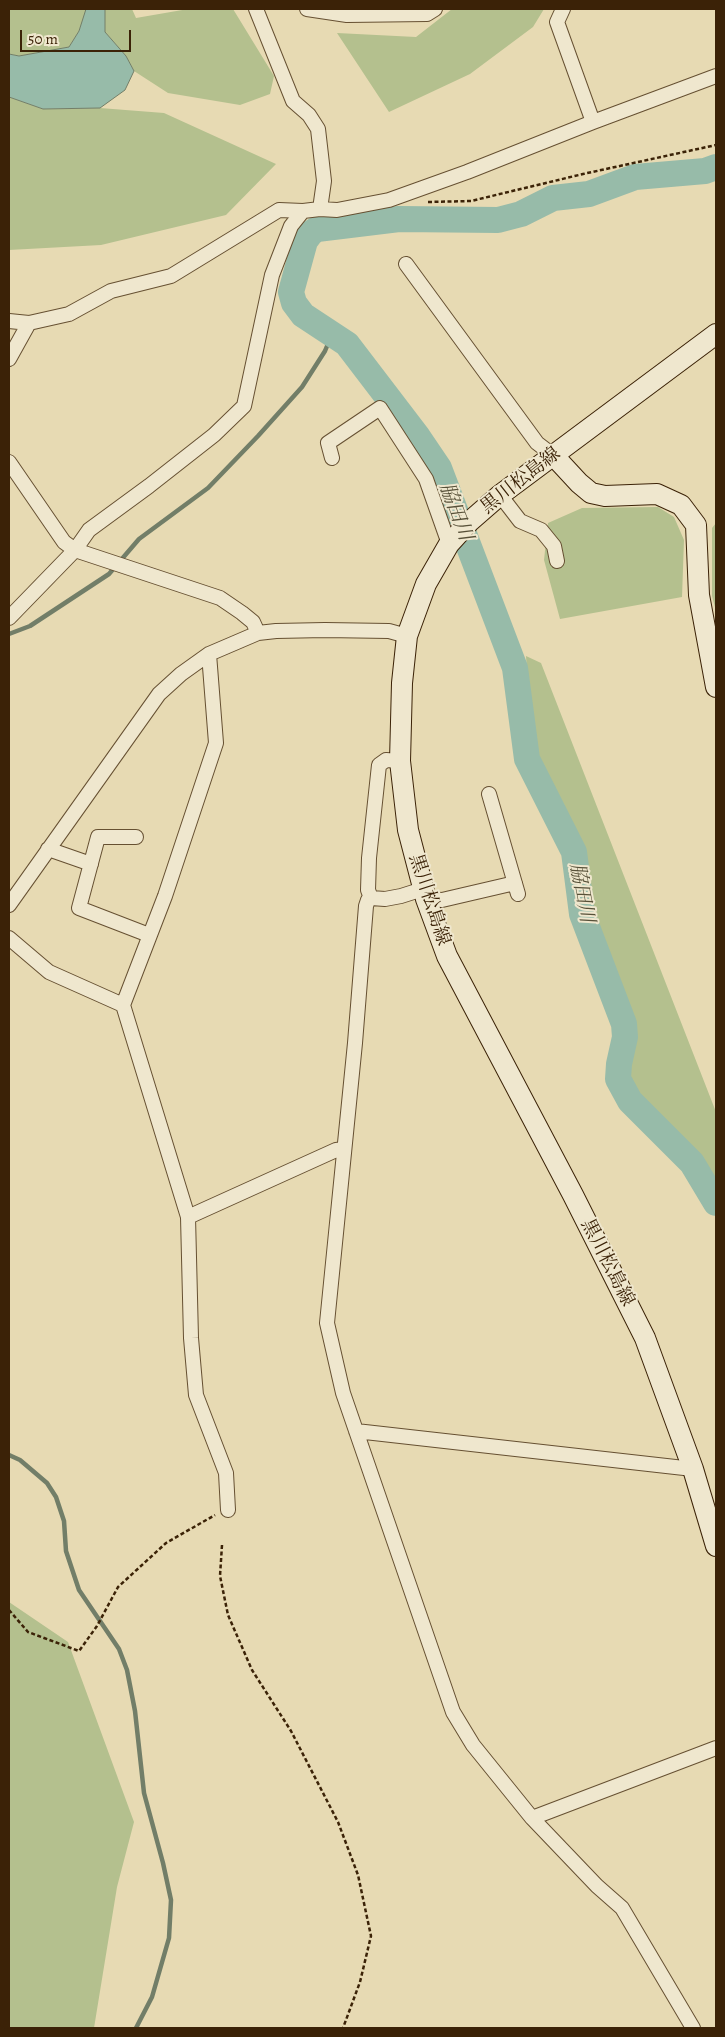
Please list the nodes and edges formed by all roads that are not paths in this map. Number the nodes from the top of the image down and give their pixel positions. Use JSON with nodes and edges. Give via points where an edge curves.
{"nodes":[{"id":1,"x":256,"y":9,"type":"edge"},
{"id":2,"x":307,"y":9,"type":"edge"},
{"id":3,"x":435,"y":9,"type":"edge"},
{"id":4,"x":563,"y":9,"type":"edge"},
{"id":5,"x":716,"y":76,"type":"edge"},
{"id":6,"x":592,"y":122,"type":"junction"},
{"id":7,"x":320,"y":208,"type":"junction"},
{"id":8,"x":303,"y":211,"type":"junction"},
{"id":9,"x":406,"y":264,"type":"dead end"},
{"id":10,"x":9,"y":320,"type":"edge"},
{"id":11,"x":29,"y":323,"type":"junction"},
{"id":12,"x":716,"y":334,"type":"edge"},
{"id":13,"x":9,"y":359,"type":"edge"},
{"id":14,"x":554,"y":456,"type":"junction"},
{"id":15,"x":332,"y":458,"type":"dead end"},
{"id":16,"x":9,"y":462,"type":"edge"},
{"id":17,"x":500,"y":495,"type":"junction"},
{"id":18,"x":449,"y":544,"type":"junction"},
{"id":19,"x":75,"y":550,"type":"junction"},
{"id":20,"x":557,"y":561,"type":"dead end"},
{"id":21,"x":9,"y":618,"type":"edge"},
{"id":22,"x":258,"y":633,"type":"junction"},
{"id":23,"x":407,"y":636,"type":"junction"},
{"id":24,"x":209,"y":654,"type":"junction"},
{"id":25,"x":716,"y":687,"type":"edge"},
{"id":26,"x":400,"y":761,"type":"junction"},
{"id":27,"x":489,"y":794,"type":"dead end"},
{"id":28,"x":136,"y":837,"type":"dead end"},
{"id":29,"x":48,"y":849,"type":"junction"},
{"id":30,"x":91,"y":864,"type":"junction"},
{"id":31,"x":425,"y":894,"type":"junction"},
{"id":32,"x":371,"y":898,"type":"junction"},
{"id":33,"x":9,"y":905,"type":"edge"},
{"id":34,"x":149,"y":936,"type":"junction"},
{"id":35,"x":9,"y":938,"type":"edge"},
{"id":36,"x":123,"y":1005,"type":"junction"},
{"id":37,"x":344,"y":1149,"type":"junction"},
{"id":38,"x":188,"y":1217,"type":"junction"},
{"id":39,"x":356,"y":1431,"type":"junction"},
{"id":40,"x":693,"y":1470,"type":"junction"},
{"id":41,"x":228,"y":1510,"type":"road end"},
{"id":42,"x":716,"y":1546,"type":"edge"},
{"id":43,"x":716,"y":1748,"type":"edge"},
{"id":44,"x":532,"y":1818,"type":"junction"},
{"id":45,"x":693,"y":2028,"type":"edge"}],
"edges":[{"from":1,"to":7,"type":"street","via":[[293,101],[309,115],[318,129],[324,181]]},
{"from":2,"to":3,"type":"street","via":[[347,15],[427,14]]},
{"from":4,"to":6,"type":"street","via":[[557,22]]},
{"from":5,"to":6,"type":"street"},
{"from":6,"to":7,"type":"street","via":[[389,200],[337,210]]},
{"from":7,"to":8,"type":"street"},
{"from":8,"to":11,"type":"street","via":[[279,210],[171,276],[111,291],[69,314]]},
{"from":8,"to":19,"type":"street","via":[[291,226],[272,275],[244,406],[149,486],[89,530]]},
{"from":9,"to":14,"type":"street","via":[[537,443]]},
{"from":10,"to":11,"type":"street"},
{"from":11,"to":13,"type":"street"},
{"from":12,"to":14,"type":"main road","name":"黒川松島線"},
{"from":14,"to":17,"type":"main road","name":"黒川松島線"},
{"from":14,"to":25,"type":"main road","via":[[591,493],[605,496],[657,494],[681,505],[696,524],[699,595]]},
{"from":15,"to":18,"type":"street","via":[[328,443],[380,408],[426,478]]},
{"from":16,"to":19,"type":"street","via":[[64,542]]},
{"from":17,"to":18,"type":"main road","name":"黒川松島線"},
{"from":17,"to":20,"type":"street","via":[[520,521],[541,530],[554,546]]},
{"from":18,"to":23,"type":"main road","name":"黒川松島線","via":[[426,584]]},
{"from":19,"to":21,"type":"street"},
{"from":19,"to":22,"type":"street","via":[[220,598],[242,612]]},
{"from":22,"to":23,"type":"street","via":[[389,631]]},
{"from":22,"to":24,"type":"street"},
{"from":23,"to":26,"type":"main road","name":"黒川松島線"},
{"from":24,"to":29,"type":"street","via":[[159,694]]},
{"from":24,"to":34,"type":"street","via":[[216,743]]},
{"from":26,"to":31,"type":"main road","name":"黒川松島線","via":[[408,830]]},
{"from":26,"to":32,"type":"street","via":[[386,760],[379,764],[369,858],[368,890]]},
{"from":27,"to":31,"type":"street","via":[[516,888],[442,900]]},
{"from":28,"to":30,"type":"street","via":[[98,838]]},
{"from":29,"to":30,"type":"street"},
{"from":29,"to":33,"type":"street"},
{"from":30,"to":34,"type":"street","via":[[79,908]]},
{"from":31,"to":32,"type":"street"},
{"from":31,"to":40,"type":"main road","name":"黒川松島線","via":[[447,956],[574,1195],[645,1338]]},
{"from":32,"to":37,"type":"street","via":[[366,906]]},
{"from":34,"to":36,"type":"street"},
{"from":35,"to":36,"type":"street","via":[[49,972]]},
{"from":36,"to":38,"type":"street"},
{"from":37,"to":38,"type":"street","via":[[327,1153]]},
{"from":37,"to":39,"type":"street","via":[[327,1323],[343,1393]]},
{"from":38,"to":41,"type":"street","via":[[196,1394],[226,1474]]},
{"from":39,"to":40,"type":"street"},
{"from":39,"to":44,"type":"street","via":[[454,1712],[472,1745]]},
{"from":40,"to":42,"type":"main road","name":"黒川松島線"},
{"from":43,"to":44,"type":"street"},
{"from":44,"to":45,"type":"street","via":[[622,1908]]}]}
